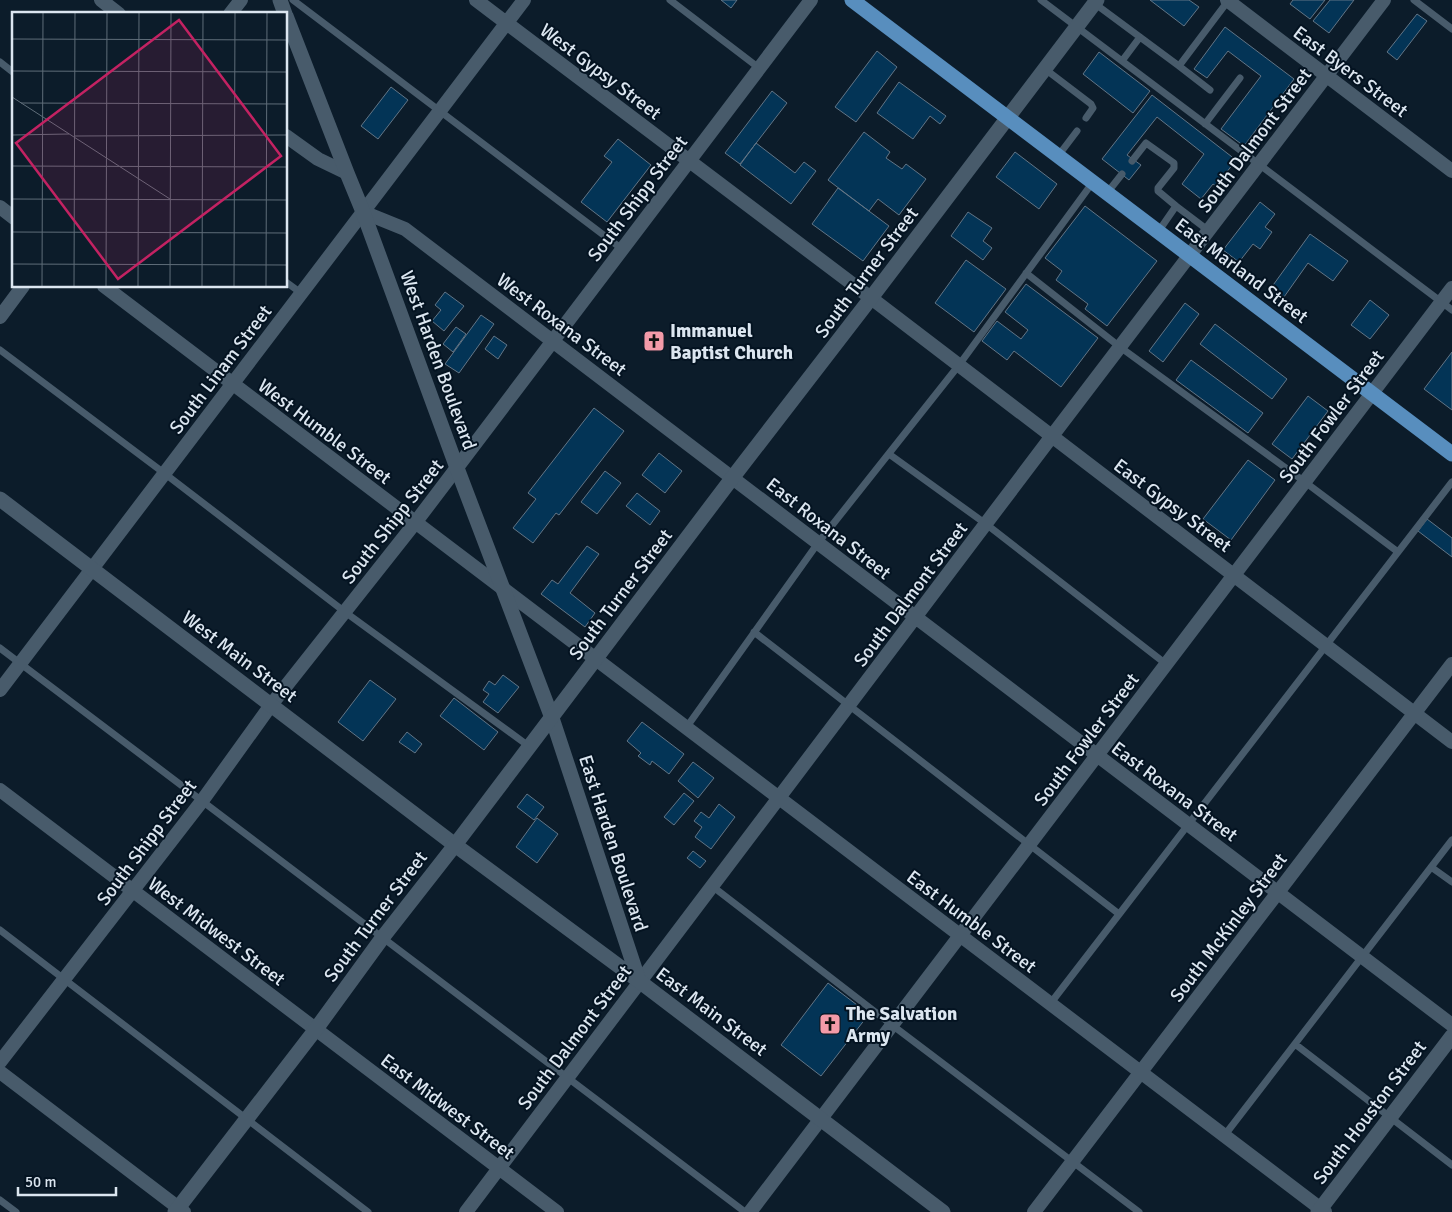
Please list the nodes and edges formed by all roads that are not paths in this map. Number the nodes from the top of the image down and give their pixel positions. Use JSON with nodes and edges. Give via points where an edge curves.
{"nodes":[{"id":1,"x":101,"y":0,"type":"edge"},
{"id":2,"x":241,"y":0,"type":"edge"},
{"id":3,"x":280,"y":0,"type":"edge"},
{"id":4,"x":293,"y":0,"type":"edge"},
{"id":5,"x":476,"y":0,"type":"edge"},
{"id":6,"x":524,"y":0,"type":"edge"},
{"id":7,"x":670,"y":0,"type":"edge"},
{"id":8,"x":811,"y":0,"type":"edge"},
{"id":9,"x":852,"y":0,"type":"edge"},
{"id":10,"x":1041,"y":0,"type":"edge"},
{"id":11,"x":1384,"y":0,"type":"edge"},
{"id":12,"x":1414,"y":0,"type":"edge"},
{"id":13,"x":1227,"y":1,"type":"edge"},
{"id":14,"x":1096,"y":2,"type":"edge"},
{"id":15,"x":116,"y":12,"type":"edge"},
{"id":16,"x":232,"y":12,"type":"edge"},
{"id":17,"x":285,"y":12,"type":"edge"},
{"id":18,"x":288,"y":20,"type":"edge"},
{"id":19,"x":507,"y":23,"type":"junction"},
{"id":20,"x":1076,"y":27,"type":"junction"},
{"id":21,"x":1452,"y":29,"type":"edge"},
{"id":22,"x":1140,"y":37,"type":"junction"},
{"id":23,"x":1122,"y":61,"type":"junction"},
{"id":24,"x":0,"y":62,"type":"edge"},
{"id":25,"x":1179,"y":66,"type":"junction"},
{"id":26,"x":760,"y":68,"type":"junction"},
{"id":27,"x":1045,"y":69,"type":"junction"},
{"id":28,"x":12,"y":71,"type":"edge"},
{"id":29,"x":1327,"y":76,"type":"junction"},
{"id":30,"x":1240,"y":78,"type":"dead end"},
{"id":31,"x":1210,"y":90,"type":"dead end"},
{"id":32,"x":440,"y":111,"type":"junction"},
{"id":33,"x":1008,"y":118,"type":"junction"},
{"id":34,"x":1086,"y":118,"type":"dead end"},
{"id":35,"x":1205,"y":124,"type":"junction"},
{"id":36,"x":1077,"y":131,"type":"dead end"},
{"id":37,"x":288,"y":137,"type":"edge"},
{"id":38,"x":1058,"y":156,"type":"junction"},
{"id":39,"x":1132,"y":160,"type":"dead end"},
{"id":40,"x":689,"y":161,"type":"junction"},
{"id":41,"x":1259,"y":165,"type":"junction"},
{"id":42,"x":1452,"y":171,"type":"edge"},
{"id":43,"x":347,"y":173,"type":"junction"},
{"id":44,"x":1122,"y":174,"type":"dead end"},
{"id":45,"x":1093,"y":182,"type":"junction"},
{"id":46,"x":1107,"y":193,"type":"junction"},
{"id":47,"x":1176,"y":206,"type":"junction"},
{"id":48,"x":0,"y":207,"type":"edge"},
{"id":49,"x":363,"y":212,"type":"junction"},
{"id":50,"x":12,"y":216,"type":"edge"},
{"id":51,"x":1209,"y":231,"type":"junction"},
{"id":52,"x":1158,"y":232,"type":"junction"},
{"id":53,"x":622,"y":249,"type":"junction"},
{"id":54,"x":1190,"y":256,"type":"junction"},
{"id":55,"x":1026,"y":274,"type":"junction"},
{"id":56,"x":288,"y":283,"type":"edge"},
{"id":57,"x":22,"y":288,"type":"edge"},
{"id":58,"x":107,"y":288,"type":"edge"},
{"id":59,"x":1452,"y":288,"type":"edge"},
{"id":60,"x":301,"y":293,"type":"junction"},
{"id":61,"x":871,"y":298,"type":"junction"},
{"id":62,"x":1447,"y":306,"type":"edge"},
{"id":63,"x":0,"y":317,"type":"edge"},
{"id":64,"x":553,"y":341,"type":"junction"},
{"id":65,"x":1120,"y":347,"type":"junction"},
{"id":66,"x":0,"y":350,"type":"edge"},
{"id":67,"x":959,"y":365,"type":"junction"},
{"id":68,"x":232,"y":384,"type":"junction"},
{"id":69,"x":1372,"y":394,"type":"junction"},
{"id":70,"x":1052,"y":436,"type":"junction"},
{"id":71,"x":889,"y":454,"type":"junction"},
{"id":72,"x":1452,"y":454,"type":"edge"},
{"id":73,"x":457,"y":468,"type":"junction"},
{"id":74,"x":164,"y":473,"type":"junction"},
{"id":75,"x":733,"y":477,"type":"junction"},
{"id":76,"x":1305,"y":482,"type":"junction"},
{"id":77,"x":1452,"y":482,"type":"edge"},
{"id":78,"x":0,"y":499,"type":"edge"},
{"id":79,"x":415,"y":523,"type":"junction"},
{"id":80,"x":986,"y":524,"type":"junction"},
{"id":81,"x":818,"y":543,"type":"junction"},
{"id":82,"x":1398,"y":552,"type":"junction"},
{"id":83,"x":92,"y":569,"type":"junction"},
{"id":84,"x":1234,"y":575,"type":"junction"},
{"id":85,"x":503,"y":590,"type":"junction"},
{"id":86,"x":345,"y":612,"type":"junction"},
{"id":87,"x":915,"y":618,"type":"junction"},
{"id":88,"x":754,"y":632,"type":"junction"},
{"id":89,"x":1325,"y":645,"type":"junction"},
{"id":90,"x":0,"y":648,"type":"edge"},
{"id":91,"x":596,"y":660,"type":"junction"},
{"id":92,"x":20,"y":663,"type":"junction"},
{"id":93,"x":1166,"y":664,"type":"junction"},
{"id":94,"x":1452,"y":664,"type":"edge"},
{"id":95,"x":0,"y":690,"type":"edge"},
{"id":96,"x":271,"y":705,"type":"junction"},
{"id":97,"x":848,"y":707,"type":"junction"},
{"id":98,"x":1414,"y":713,"type":"junction"},
{"id":99,"x":552,"y":718,"type":"junction"},
{"id":100,"x":685,"y":728,"type":"junction"},
{"id":101,"x":1452,"y":742,"type":"edge"},
{"id":102,"x":530,"y":747,"type":"junction"},
{"id":103,"x":1097,"y":756,"type":"junction"},
{"id":104,"x":0,"y":790,"type":"edge"},
{"id":105,"x":779,"y":799,"type":"junction"},
{"id":106,"x":202,"y":801,"type":"junction"},
{"id":107,"x":1189,"y":825,"type":"junction"},
{"id":108,"x":1452,"y":840,"type":"edge"},
{"id":109,"x":455,"y":845,"type":"junction"},
{"id":110,"x":1029,"y":845,"type":"junction"},
{"id":111,"x":1431,"y":867,"type":"junction"},
{"id":112,"x":1452,"y":882,"type":"edge"},
{"id":113,"x":712,"y":886,"type":"junction"},
{"id":114,"x":133,"y":891,"type":"junction"},
{"id":115,"x":1278,"y":893,"type":"junction"},
{"id":116,"x":1119,"y":914,"type":"junction"},
{"id":117,"x":0,"y":930,"type":"edge"},
{"id":118,"x":960,"y":936,"type":"junction"},
{"id":119,"x":383,"y":937,"type":"junction"},
{"id":120,"x":1362,"y":957,"type":"junction"},
{"id":121,"x":64,"y":978,"type":"junction"},
{"id":122,"x":639,"y":981,"type":"junction"},
{"id":123,"x":1050,"y":1004,"type":"junction"},
{"id":124,"x":1452,"y":1025,"type":"edge"},
{"id":125,"x":892,"y":1026,"type":"junction"},
{"id":126,"x":316,"y":1029,"type":"junction"},
{"id":127,"x":1452,"y":1036,"type":"edge"},
{"id":128,"x":1295,"y":1044,"type":"junction"},
{"id":129,"x":0,"y":1062,"type":"edge"},
{"id":130,"x":0,"y":1072,"type":"edge"},
{"id":131,"x":1141,"y":1073,"type":"junction"},
{"id":132,"x":568,"y":1077,"type":"junction"},
{"id":133,"x":820,"y":1118,"type":"junction"},
{"id":134,"x":1390,"y":1118,"type":"junction"},
{"id":135,"x":246,"y":1120,"type":"junction"},
{"id":136,"x":1224,"y":1136,"type":"junction"},
{"id":137,"x":1073,"y":1161,"type":"junction"},
{"id":138,"x":1452,"y":1165,"type":"edge"},
{"id":139,"x":500,"y":1168,"type":"junction"},
{"id":140,"x":0,"y":1200,"type":"edge"},
{"id":141,"x":179,"y":1211,"type":"edge"},
{"id":142,"x":1321,"y":1211,"type":"edge"},
{"id":143,"x":16,"y":1212,"type":"edge"},
{"id":144,"x":368,"y":1212,"type":"edge"},
{"id":145,"x":466,"y":1212,"type":"edge"},
{"id":146,"x":557,"y":1212,"type":"edge"},
{"id":147,"x":745,"y":1212,"type":"edge"},
{"id":148,"x":750,"y":1212,"type":"edge"},
{"id":149,"x":943,"y":1212,"type":"edge"},
{"id":150,"x":1034,"y":1212,"type":"edge"},
{"id":151,"x":1139,"y":1212,"type":"edge"}],
"edges":[{"from":1,"to":15,"type":"street"},
{"from":2,"to":16,"type":"street"},
{"from":3,"to":17,"type":"street","name":"West Harden Boulevard"},
{"from":4,"to":32,"type":"lane"},
{"from":5,"to":19,"type":"street","name":"West Gypsy Street"},
{"from":6,"to":19,"type":"street","name":"South Linam Street"},
{"from":7,"to":26,"type":"lane"},
{"from":8,"to":26,"type":"street","name":"South Shipp Street"},
{"from":9,"to":33,"type":"highway","name":"East Marland Street"},
{"from":10,"to":20,"type":"lane"},
{"from":11,"to":29,"type":"street","name":"South Dalmont Street"},
{"from":12,"to":21,"type":"lane"},
{"from":13,"to":25,"type":"lane"},
{"from":13,"to":29,"type":"street","name":"East Byers Street"},
{"from":14,"to":20,"type":"street","name":"South Turner Street"},
{"from":14,"to":22,"type":"lane"},
{"from":18,"to":43,"type":"street","name":"West Harden Boulevard"},
{"from":19,"to":32,"type":"street","name":"South Linam Street"},
{"from":19,"to":40,"type":"street","name":"West Gypsy Street"},
{"from":20,"to":23,"type":"lane"},
{"from":20,"to":27,"type":"street","name":"South Turner Street"},
{"from":22,"to":23,"type":"lane"},
{"from":22,"to":25,"type":"lane"},
{"from":23,"to":35,"type":"lane"},
{"from":24,"to":28,"type":"lane"},
{"from":25,"to":31,"type":"lane"},
{"from":26,"to":40,"type":"street","name":"South Shipp Street"},
{"from":27,"to":33,"type":"street","name":"South Turner Street"},
{"from":27,"to":34,"type":"lane","via":[[1090,104],[1093,108]]},
{"from":29,"to":41,"type":"street","name":"South Dalmont Street"},
{"from":29,"to":42,"type":"street","name":"East Byers Street"},
{"from":30,"to":35,"type":"lane"},
{"from":32,"to":49,"type":"street","name":"South Linam Street"},
{"from":32,"to":53,"type":"lane"},
{"from":33,"to":38,"type":"highway","name":"East Marland Street"},
{"from":33,"to":61,"type":"street","name":"South Turner Street"},
{"from":35,"to":41,"type":"lane"},
{"from":36,"to":38,"type":"lane"},
{"from":37,"to":43,"type":"street","via":[[318,159]]},
{"from":38,"to":45,"type":"highway","name":"East Marland Street"},
{"from":39,"to":47,"type":"lane","via":[[1146,143],[1174,163],[1158,191]]},
{"from":40,"to":53,"type":"street","name":"South Shipp Street"},
{"from":40,"to":61,"type":"street","name":"West Gypsy Street"},
{"from":41,"to":51,"type":"street","name":"South Dalmont Street"},
{"from":41,"to":62,"type":"lane"},
{"from":43,"to":49,"type":"street","name":"West Harden Boulevard"},
{"from":44,"to":46,"type":"lane"},
{"from":45,"to":46,"type":"highway","name":"East Marland Street"},
{"from":45,"to":55,"type":"lane"},
{"from":46,"to":52,"type":"highway","name":"East Marland Street"},
{"from":47,"to":51,"type":"lane"},
{"from":47,"to":52,"type":"lane"},
{"from":48,"to":50,"type":"street"},
{"from":49,"to":60,"type":"street","name":"South Linam Street"},
{"from":49,"to":64,"type":"street","name":"West Roxana Street","via":[[405,229]]},
{"from":49,"to":73,"type":"street","name":"West Harden Boulevard"},
{"from":51,"to":54,"type":"street","name":"South Dalmont Street"},
{"from":52,"to":54,"type":"highway","name":"East Marland Street"},
{"from":53,"to":64,"type":"street","name":"South Shipp Street"},
{"from":54,"to":65,"type":"street","name":"South Dalmont Street"},
{"from":54,"to":69,"type":"highway","name":"East Marland Street"},
{"from":55,"to":65,"type":"lane"},
{"from":55,"to":67,"type":"lane"},
{"from":56,"to":60,"type":"lane"},
{"from":57,"to":63,"type":"street"},
{"from":58,"to":68,"type":"street","name":"West Humble Street"},
{"from":59,"to":62,"type":"street","name":"South Fowler Street"},
{"from":60,"to":68,"type":"street","name":"South Linam Street"},
{"from":61,"to":67,"type":"street","name":"East Gypsy Street"},
{"from":61,"to":75,"type":"street","name":"South Turner Street"},
{"from":62,"to":69,"type":"street","name":"South Fowler Street"},
{"from":64,"to":73,"type":"street","name":"South Shipp Street"},
{"from":64,"to":75,"type":"street","name":"West Roxana Street"},
{"from":65,"to":70,"type":"street","name":"South Dalmont Street"},
{"from":65,"to":76,"type":"lane"},
{"from":66,"to":74,"type":"lane"},
{"from":67,"to":70,"type":"street","name":"East Gypsy Street"},
{"from":67,"to":71,"type":"lane"},
{"from":68,"to":74,"type":"street","name":"South Linam Street"},
{"from":68,"to":79,"type":"street","name":"West Humble Street"},
{"from":69,"to":72,"type":"highway","name":"East Marland Street"},
{"from":69,"to":76,"type":"street","name":"South Fowler Street"},
{"from":70,"to":80,"type":"street","name":"South Dalmont Street"},
{"from":70,"to":84,"type":"street","name":"East Gypsy Street"},
{"from":71,"to":80,"type":"lane"},
{"from":71,"to":81,"type":"lane"},
{"from":73,"to":79,"type":"street","name":"South Shipp Street"},
{"from":73,"to":85,"type":"street","name":"West Harden Boulevard"},
{"from":74,"to":83,"type":"street","name":"South Linam Street"},
{"from":74,"to":86,"type":"lane"},
{"from":75,"to":81,"type":"street","name":"East Roxana Street"},
{"from":75,"to":91,"type":"street","name":"South Turner Street"},
{"from":76,"to":82,"type":"lane"},
{"from":76,"to":84,"type":"street","name":"South Fowler Street"},
{"from":77,"to":82,"type":"lane"},
{"from":78,"to":83,"type":"street","name":"West Main Street"},
{"from":79,"to":85,"type":"street","name":"West Humble Street"},
{"from":79,"to":86,"type":"street","name":"South Shipp Street"},
{"from":80,"to":87,"type":"street","name":"South Dalmont Street"},
{"from":80,"to":93,"type":"lane"},
{"from":81,"to":87,"type":"street","name":"East Roxana Street"},
{"from":81,"to":88,"type":"lane"},
{"from":82,"to":89,"type":"lane"},
{"from":83,"to":92,"type":"street","name":"South Linam Street"},
{"from":83,"to":96,"type":"street","name":"West Main Street"},
{"from":84,"to":89,"type":"street","name":"East Gypsy Street"},
{"from":84,"to":93,"type":"street","name":"South Fowler Street"},
{"from":85,"to":91,"type":"street","name":"West Humble Street"},
{"from":85,"to":99,"type":"street","name":"West Harden Boulevard"},
{"from":86,"to":96,"type":"street","name":"South Shipp Street"},
{"from":86,"to":102,"type":"lane"},
{"from":87,"to":97,"type":"street","name":"South Dalmont Street"},
{"from":87,"to":103,"type":"street","name":"East Roxana Street"},
{"from":88,"to":97,"type":"lane"},
{"from":88,"to":100,"type":"lane"},
{"from":89,"to":98,"type":"street","name":"East Gypsy Street"},
{"from":89,"to":107,"type":"lane"},
{"from":90,"to":92,"type":"lane"},
{"from":91,"to":99,"type":"street","name":"South Turner Street"},
{"from":91,"to":100,"type":"street","name":"East Humble Street"},
{"from":92,"to":95,"type":"street","name":"South Linam Street"},
{"from":92,"to":106,"type":"lane"},
{"from":93,"to":103,"type":"street","name":"South Fowler Street"},
{"from":94,"to":98,"type":"street","name":"South McKinley Street"},
{"from":96,"to":106,"type":"street","name":"South Shipp Street"},
{"from":96,"to":109,"type":"street","name":"West Main Street"},
{"from":97,"to":105,"type":"street","name":"South Dalmont Street"},
{"from":97,"to":110,"type":"lane"},
{"from":98,"to":101,"type":"street","name":"East Gypsy Street"},
{"from":98,"to":115,"type":"street","name":"South McKinley Street"},
{"from":99,"to":102,"type":"street","name":"South Turner Street"},
{"from":99,"to":122,"type":"street","name":"East Harden Boulevard"},
{"from":100,"to":105,"type":"street","name":"East Humble Street"},
{"from":102,"to":109,"type":"street","name":"South Turner Street"},
{"from":103,"to":107,"type":"street","name":"East Roxana Street"},
{"from":103,"to":110,"type":"street","name":"South Fowler Street"},
{"from":104,"to":114,"type":"street","name":"West Midwest Street"},
{"from":105,"to":113,"type":"street","name":"South Dalmont Street"},
{"from":105,"to":118,"type":"street","name":"East Humble Street"},
{"from":106,"to":114,"type":"street","name":"South Shipp Street"},
{"from":106,"to":119,"type":"lane"},
{"from":107,"to":115,"type":"street","name":"East Roxana Street"},
{"from":107,"to":116,"type":"lane"},
{"from":108,"to":111,"type":"lane"},
{"from":109,"to":119,"type":"street","name":"South Turner Street"},
{"from":109,"to":122,"type":"street","name":"East Main Street"},
{"from":110,"to":116,"type":"lane"},
{"from":110,"to":118,"type":"street","name":"South Fowler Street"},
{"from":111,"to":112,"type":"lane"},
{"from":111,"to":120,"type":"lane"},
{"from":113,"to":122,"type":"street","name":"South Dalmont Street"},
{"from":113,"to":125,"type":"lane"},
{"from":114,"to":121,"type":"street","name":"South Shipp Street"},
{"from":114,"to":126,"type":"street","name":"West Midwest Street"},
{"from":115,"to":120,"type":"street","name":"East Roxana Street"},
{"from":115,"to":131,"type":"street","name":"South McKinley Street"},
{"from":116,"to":123,"type":"lane"},
{"from":117,"to":121,"type":"lane"},
{"from":118,"to":123,"type":"street","name":"East Humble Street"},
{"from":118,"to":125,"type":"street","name":"South Fowler Street"},
{"from":119,"to":126,"type":"street","name":"South Turner Street"},
{"from":119,"to":132,"type":"lane"},
{"from":120,"to":124,"type":"street","name":"East Roxana Street"},
{"from":120,"to":128,"type":"lane"},
{"from":121,"to":129,"type":"street","name":"South Shipp Street"},
{"from":121,"to":135,"type":"lane"},
{"from":122,"to":132,"type":"street","name":"South Dalmont Street"},
{"from":122,"to":133,"type":"street","name":"East Main Street"},
{"from":123,"to":131,"type":"street","name":"East Humble Street"},
{"from":125,"to":133,"type":"street","name":"South Fowler Street"},
{"from":125,"to":137,"type":"lane"},
{"from":126,"to":135,"type":"street","name":"South Turner Street"},
{"from":126,"to":139,"type":"street","name":"East Midwest Street"},
{"from":127,"to":134,"type":"street","name":"South Houston Street"},
{"from":128,"to":134,"type":"lane"},
{"from":128,"to":136,"type":"lane"},
{"from":130,"to":141,"type":"street"},
{"from":131,"to":136,"type":"street","name":"East Humble Street"},
{"from":131,"to":137,"type":"street","name":"South McKinley Street"},
{"from":132,"to":139,"type":"street","name":"South Dalmont Street"},
{"from":132,"to":147,"type":"lane"},
{"from":133,"to":148,"type":"street","name":"South Fowler Street"},
{"from":133,"to":149,"type":"street","name":"East Main Street"},
{"from":134,"to":138,"type":"lane"},
{"from":134,"to":142,"type":"street","name":"South Houston Street"},
{"from":135,"to":141,"type":"street","name":"South Turner Street"},
{"from":135,"to":144,"type":"lane"},
{"from":136,"to":142,"type":"street","name":"East Humble Street"},
{"from":137,"to":150,"type":"street","name":"South McKinley Street"},
{"from":137,"to":151,"type":"lane"},
{"from":139,"to":145,"type":"street","name":"South Dalmont Street"},
{"from":139,"to":146,"type":"street","name":"East Midwest Street"},
{"from":140,"to":143,"type":"lane"}]}
